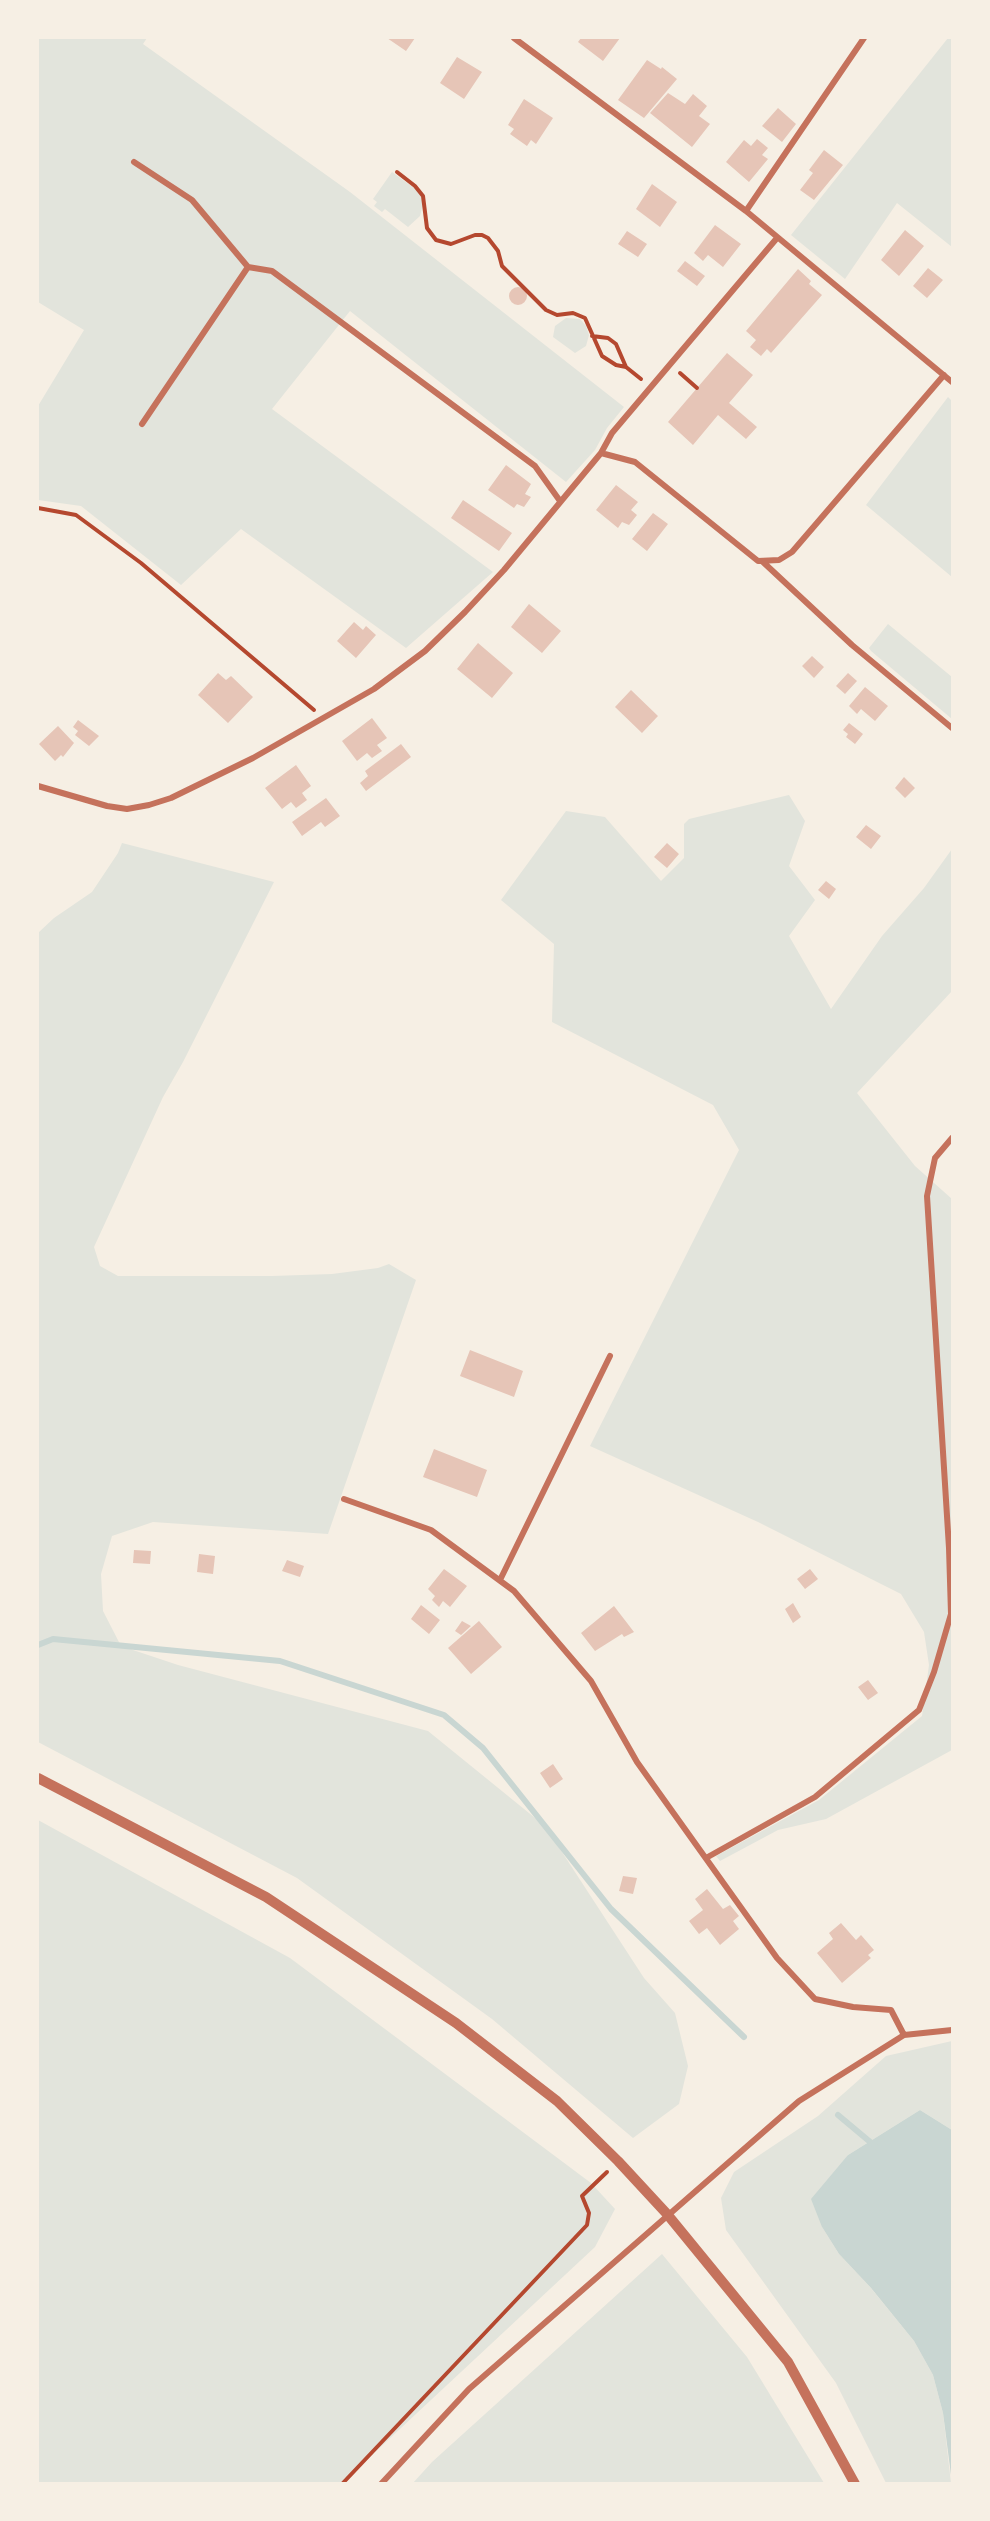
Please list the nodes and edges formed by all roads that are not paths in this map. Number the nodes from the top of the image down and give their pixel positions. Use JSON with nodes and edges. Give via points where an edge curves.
{"nodes":[{"id":1,"x":514,"y":38,"type":"edge"},
{"id":2,"x":864,"y":38,"type":"edge"},
{"id":3,"x":134,"y":162,"type":"dead end"},
{"id":4,"x":746,"y":211,"type":"junction"},
{"id":5,"x":777,"y":238,"type":"junction"},
{"id":6,"x":248,"y":267,"type":"junction"},
{"id":7,"x":944,"y":375,"type":"junction"},
{"id":8,"x":952,"y":382,"type":"edge"},
{"id":9,"x":142,"y":424,"type":"dead end"},
{"id":10,"x":601,"y":453,"type":"junction"},
{"id":11,"x":560,"y":501,"type":"junction"},
{"id":12,"x":763,"y":562,"type":"junction"},
{"id":13,"x":952,"y":728,"type":"edge"},
{"id":14,"x":38,"y":786,"type":"edge"},
{"id":15,"x":952,"y":1138,"type":"edge"},
{"id":16,"x":610,"y":1356,"type":"dead end"},
{"id":17,"x":344,"y":1499,"type":"dead end"},
{"id":18,"x":500,"y":1580,"type":"junction"},
{"id":19,"x":38,"y":1778,"type":"edge"},
{"id":20,"x":706,"y":1858,"type":"junction"},
{"id":21,"x":952,"y":2030,"type":"edge"},
{"id":22,"x":904,"y":2035,"type":"junction"},
{"id":23,"x":667,"y":2214,"type":"junction"},
{"id":24,"x":381,"y":2484,"type":"edge"},
{"id":25,"x":855,"y":2484,"type":"edge"}],
"edges":[{"from":1,"to":4,"type":"street"},
{"from":2,"to":4,"type":"street"},
{"from":3,"to":6,"type":"street","via":[[192,200]]},
{"from":4,"to":5,"type":"street"},
{"from":5,"to":7,"type":"street"},
{"from":5,"to":10,"type":"street","via":[[612,433]]},
{"from":6,"to":9,"type":"street"},
{"from":6,"to":11,"type":"street","via":[[272,271],[535,466]]},
{"from":7,"to":8,"type":"street"},
{"from":7,"to":12,"type":"street","via":[[792,552],[779,561]]},
{"from":10,"to":11,"type":"street"},
{"from":10,"to":12,"type":"street","via":[[635,462]]},
{"from":11,"to":14,"type":"street","via":[[504,570],[425,651],[374,689],[254,758],[171,798],[127,809]]},
{"from":12,"to":13,"type":"street","via":[[852,645]]},
{"from":15,"to":20,"type":"street","via":[[935,1158],[927,1196],[951,1614],[934,1672],[919,1710],[815,1797]]},
{"from":16,"to":18,"type":"street"},
{"from":17,"to":18,"type":"street","via":[[431,1530]]},
{"from":18,"to":20,"type":"street","via":[[514,1590],[591,1681],[637,1762]]},
{"from":19,"to":23,"type":"street","via":[[267,1897],[456,2023],[557,2101]]},
{"from":20,"to":22,"type":"street","via":[[777,1958],[815,1999],[891,2010]]},
{"from":21,"to":22,"type":"street"},
{"from":22,"to":23,"type":"street","via":[[799,2101]]},
{"from":23,"to":24,"type":"street","via":[[469,2389]]},
{"from":23,"to":25,"type":"street","via":[[788,2362]]}]}
